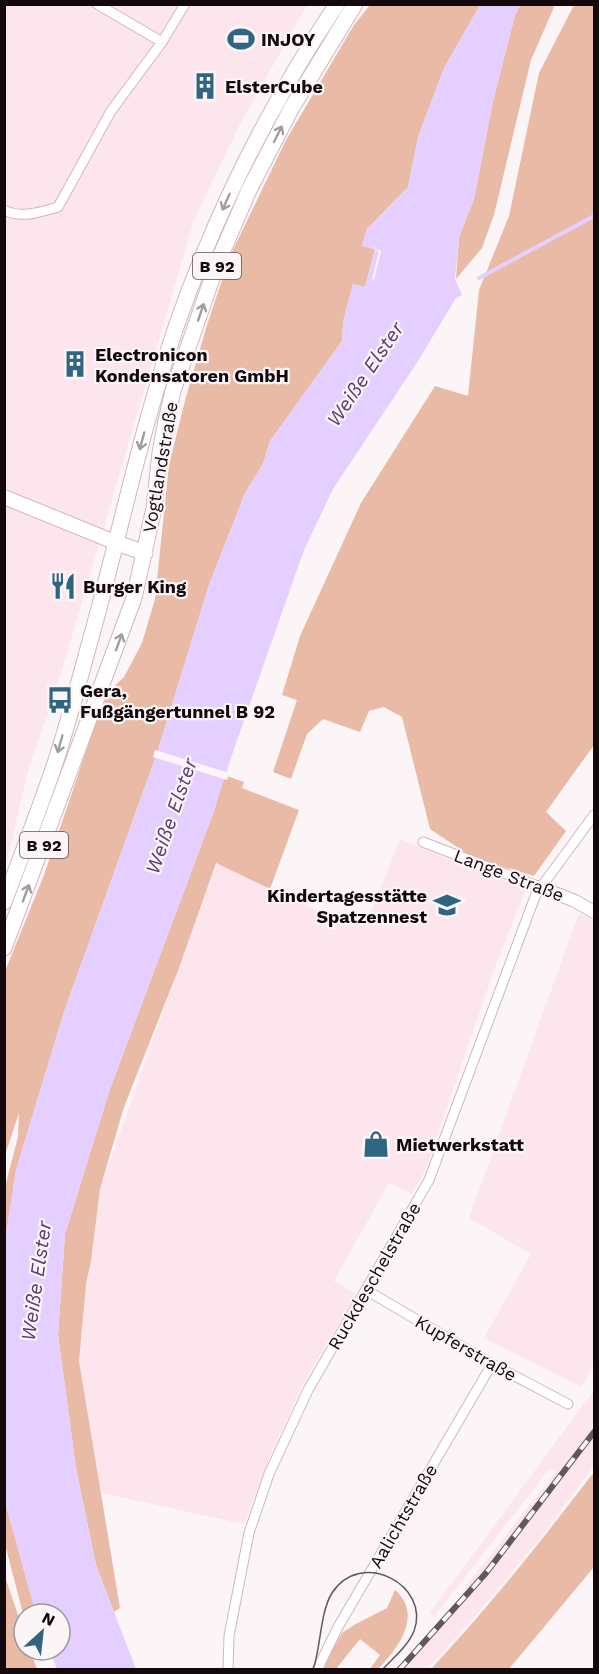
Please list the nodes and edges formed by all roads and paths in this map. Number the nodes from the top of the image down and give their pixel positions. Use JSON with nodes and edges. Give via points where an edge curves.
{"nodes":[{"id":1,"x":97,"y":4,"type":"edge"},
{"id":2,"x":185,"y":4,"type":"edge"},
{"id":3,"x":337,"y":4,"type":"edge"},
{"id":4,"x":355,"y":4,"type":"edge"},
{"id":5,"x":162,"y":42,"type":"junction"},
{"id":6,"x":4,"y":210,"type":"edge"},
{"id":7,"x":4,"y":497,"type":"edge"},
{"id":8,"x":117,"y":543,"type":"junction"},
{"id":9,"x":145,"y":552,"type":"junction"},
{"id":10,"x":594,"y":815,"type":"edge"},
{"id":11,"x":423,"y":842,"type":"dead end"},
{"id":12,"x":540,"y":887,"type":"junction"},
{"id":13,"x":4,"y":902,"type":"edge"},
{"id":14,"x":594,"y":912,"type":"edge"},
{"id":15,"x":4,"y":948,"type":"edge"},
{"id":16,"x":366,"y":1290,"type":"junction"},
{"id":17,"x":492,"y":1364,"type":"junction"},
{"id":18,"x":568,"y":1404,"type":"dead end"},
{"id":19,"x":228,"y":1670,"type":"edge"},
{"id":20,"x":317,"y":1670,"type":"edge"}],
"edges":[{"from":1,"to":5,"type":"street"},
{"from":2,"to":5,"type":"street"},
{"from":3,"to":8,"type":"main road","name":"Vogtlandstraße","number":"B 92","one_way":true,"via":[[269,115],[199,263],[158,385]]},
{"from":9,"to":4,"type":"main road","name":"Vogtlandstraße","number":"B 92","one_way":true,"via":[[173,391],[218,264],[249,190],[291,109]]},
{"from":5,"to":6,"type":"street","via":[[111,111],[58,207],[37,213],[13,214]]},
{"from":7,"to":8,"type":"main road"},
{"from":8,"to":9,"type":"main road"},
{"from":8,"to":13,"type":"main road","name":"Vogtlandstraße","number":"B 92","one_way":true,"via":[[52,773]]},
{"from":15,"to":9,"type":"main road","name":"Vogtlandstraße","number":"B 92","one_way":true,"via":[[128,615]]},
{"from":10,"to":12,"type":"street","name":"Ruckdeschelstraße"},
{"from":11,"to":12,"type":"street","name":"Lange Straße"},
{"from":12,"to":14,"type":"street","name":"Lange Straße"},
{"from":12,"to":16,"type":"street","name":"Ruckdeschelstraße","via":[[429,1180]]},
{"from":16,"to":17,"type":"street","name":"Kupferstraße"},
{"from":16,"to":19,"type":"street","name":"Ruckdeschelstraße","via":[[299,1407],[259,1501],[235,1603]]},
{"from":17,"to":18,"type":"street","name":"Kupferstraße"},
{"from":17,"to":20,"type":"street","name":"Aalichtstraße","via":[[338,1627]]}]}
